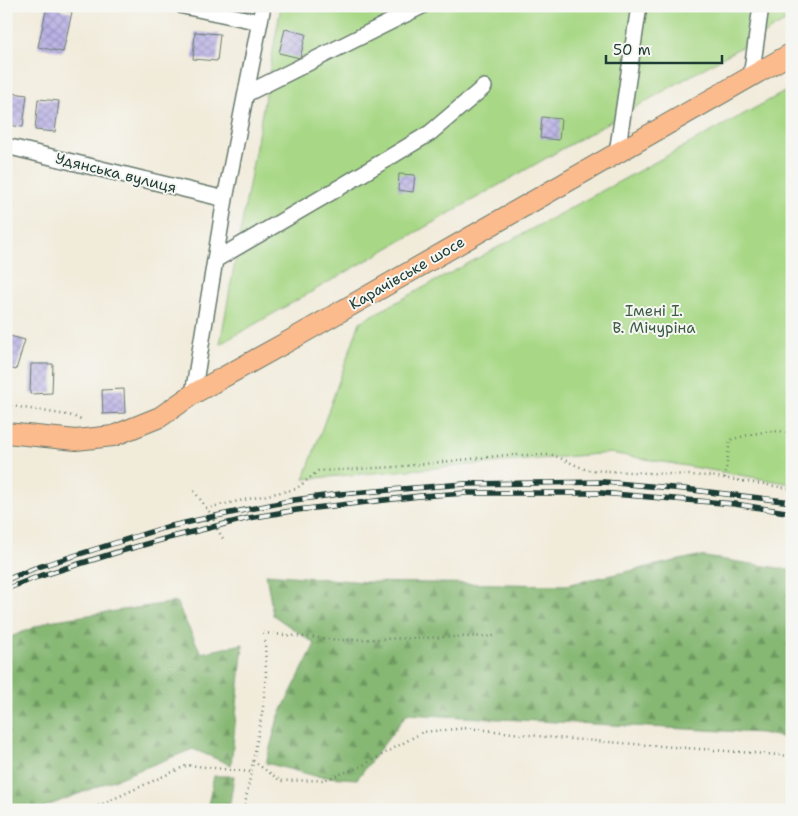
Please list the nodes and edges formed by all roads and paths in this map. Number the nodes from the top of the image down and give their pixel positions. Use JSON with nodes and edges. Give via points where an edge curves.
{"nodes":[{"id":1,"x":183,"y":6,"type":"edge"},
{"id":2,"x":263,"y":6,"type":"edge"},
{"id":3,"x":422,"y":6,"type":"edge"},
{"id":4,"x":639,"y":6,"type":"edge"},
{"id":5,"x":761,"y":6,"type":"edge"},
{"id":6,"x":260,"y":22,"type":"junction"},
{"id":7,"x":792,"y":53,"type":"edge"},
{"id":8,"x":751,"y":77,"type":"junction"},
{"id":9,"x":484,"y":87,"type":"dead end"},
{"id":10,"x":246,"y":94,"type":"junction"},
{"id":11,"x":6,"y":146,"type":"edge"},
{"id":12,"x":617,"y":153,"type":"junction"},
{"id":13,"x":225,"y":199,"type":"junction"},
{"id":14,"x":215,"y":260,"type":"junction"},
{"id":15,"x":193,"y":394,"type":"junction"},
{"id":16,"x":6,"y":405,"type":"edge"},
{"id":17,"x":89,"y":424,"type":"dead end"},
{"id":18,"x":6,"y":433,"type":"edge"},
{"id":19,"x":792,"y":434,"type":"edge"},
{"id":20,"x":725,"y":478,"type":"junction"},
{"id":21,"x":792,"y":489,"type":"edge"},
{"id":22,"x":194,"y":491,"type":"dead end"},
{"id":23,"x":206,"y":508,"type":"junction"},
{"id":24,"x":224,"y":540,"type":"dead end"},
{"id":25,"x":263,"y":632,"type":"dead end"},
{"id":26,"x":494,"y":636,"type":"dead end"},
{"id":27,"x":265,"y":639,"type":"dead end"},
{"id":28,"x":792,"y":756,"type":"edge"},
{"id":29,"x":253,"y":761,"type":"junction"},
{"id":30,"x":250,"y":772,"type":"junction"},
{"id":31,"x":89,"y":810,"type":"edge"},
{"id":32,"x":244,"y":810,"type":"edge"}],
"edges":[{"from":1,"to":6,"type":"street"},
{"from":2,"to":6,"type":"street"},
{"from":3,"to":10,"type":"street"},
{"from":4,"to":12,"type":"street"},
{"from":5,"to":8,"type":"street"},
{"from":6,"to":10,"type":"street"},
{"from":7,"to":8,"type":"main road","name":"Карачівське шосе"},
{"from":8,"to":12,"type":"main road","name":"Карачівське шосе"},
{"from":9,"to":14,"type":"street","via":[[430,133]]},
{"from":10,"to":13,"type":"street"},
{"from":11,"to":13,"type":"street","name":"Удянська вулиця"},
{"from":12,"to":15,"type":"main road","name":"Карачівське шосе"},
{"from":13,"to":14,"type":"street"},
{"from":14,"to":15,"type":"street"},
{"from":15,"to":18,"type":"main road","name":"Карачівське шосе","via":[[160,417],[113,436],[76,440]]},
{"from":16,"to":17,"type":"path","via":[[73,416]]},
{"from":19,"to":20,"type":"path","via":[[784,431],[752,434],[730,440]]},
{"from":20,"to":21,"type":"path"},
{"from":20,"to":23,"type":"path","via":[[587,470],[553,455],[507,455],[395,467],[318,471],[296,489]]},
{"from":22,"to":23,"type":"path"},
{"from":23,"to":24,"type":"path"},
{"from":25,"to":26,"type":"path","via":[[340,640]]},
{"from":27,"to":29,"type":"path","via":[[263,708]]},
{"from":28,"to":29,"type":"path","via":[[468,728],[423,732],[360,767],[324,780],[281,781]]},
{"from":29,"to":30,"type":"path"},
{"from":30,"to":31,"type":"path","via":[[188,765]]},
{"from":30,"to":32,"type":"path"}]}
